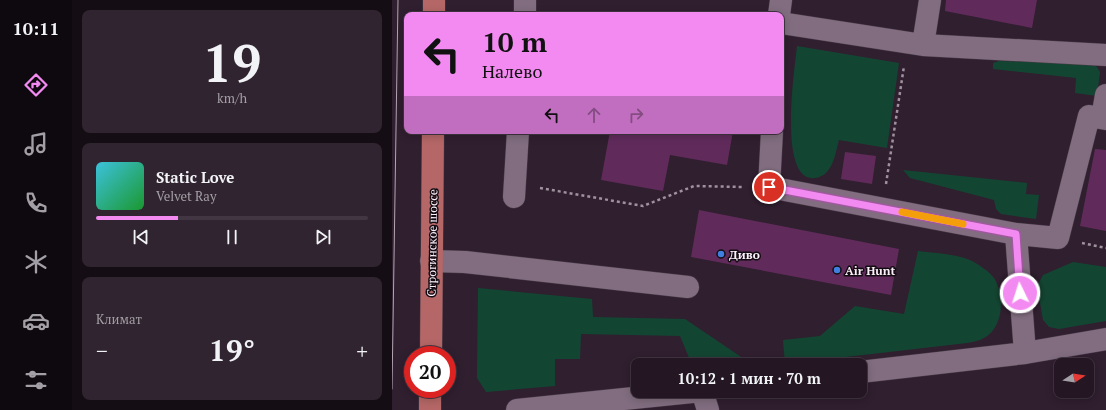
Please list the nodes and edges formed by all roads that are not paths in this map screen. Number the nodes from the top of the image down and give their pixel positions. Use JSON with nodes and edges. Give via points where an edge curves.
{"nodes":[{"id":1,"x":434,"y":0,"type":"edge"},
{"id":2,"x":525,"y":0,"type":"edge"},
{"id":3,"x":781,"y":0,"type":"edge"},
{"id":4,"x":930,"y":0,"type":"edge"},
{"id":5,"x":434,"y":12,"type":"edge"},
{"id":6,"x":525,"y":12,"type":"edge"},
{"id":7,"x":779,"y":12,"type":"edge"},
{"id":8,"x":784,"y":23,"type":"edge"},
{"id":9,"x":915,"y":43,"type":"junction"},
{"id":10,"x":1106,"y":55,"type":"edge"},
{"id":11,"x":1106,"y":95,"type":"edge"},
{"id":12,"x":1104,"y":118,"type":"edge"},
{"id":13,"x":433,"y":134,"type":"edge"},
{"id":14,"x":518,"y":134,"type":"edge"},
{"id":15,"x":772,"y":134,"type":"edge"},
{"id":16,"x":514,"y":191,"type":"road end"},
{"id":17,"x":1016,"y":234,"type":"junction"},
{"id":18,"x":431,"y":261,"type":"junction"},
{"id":19,"x":688,"y":287,"type":"dead end"},
{"id":20,"x":1106,"y":339,"type":"edge"},
{"id":21,"x":431,"y":346,"type":"edge"},
{"id":22,"x":1025,"y":353,"type":"junction"},
{"id":23,"x":867,"y":371,"type":"edge"},
{"id":24,"x":430,"y":398,"type":"edge"},
{"id":25,"x":636,"y":398,"type":"edge"},
{"id":26,"x":705,"y":398,"type":"edge"},
{"id":27,"x":541,"y":408,"type":"edge"},
{"id":28,"x":430,"y":410,"type":"edge"},
{"id":29,"x":517,"y":410,"type":"edge"},
{"id":30,"x":708,"y":410,"type":"edge"}],
"edges":[{"from":1,"to":5,"type":"main road"},
{"from":2,"to":6,"type":"lane"},
{"from":3,"to":7,"type":"lane"},
{"from":4,"to":9,"type":"lane"},
{"from":8,"to":9,"type":"lane"},
{"from":9,"to":10,"type":"lane"},
{"from":11,"to":12,"type":"lane"},
{"from":12,"to":17,"type":"lane","via":[[1090,116],[1058,238]]},
{"from":13,"to":18,"type":"main road","name":"Строгинское шоссе"},
{"from":14,"to":16,"type":"lane"},
{"from":15,"to":17,"type":"lane","via":[[769,187]]},
{"from":17,"to":22,"type":"lane"},
{"from":18,"to":19,"type":"lane","via":[[466,262]]},
{"from":18,"to":21,"type":"main road","name":"Строгинское шоссе"},
{"from":20,"to":22,"type":"lane"},
{"from":22,"to":23,"type":"lane"},
{"from":24,"to":28,"type":"main road"},
{"from":25,"to":27,"type":"lane"},
{"from":26,"to":30,"type":"lane"},
{"from":27,"to":29,"type":"lane"}]}
